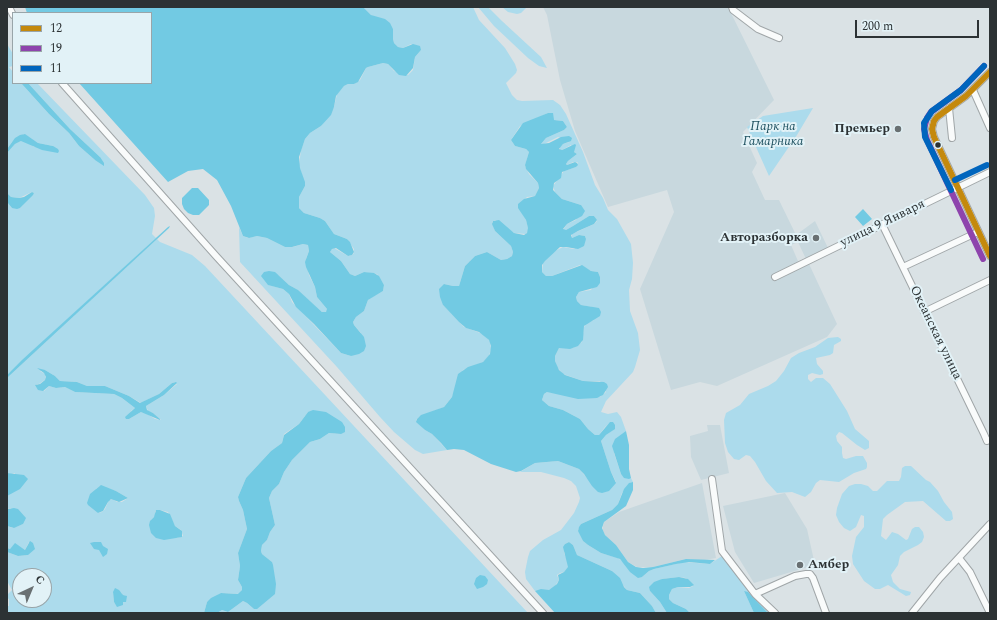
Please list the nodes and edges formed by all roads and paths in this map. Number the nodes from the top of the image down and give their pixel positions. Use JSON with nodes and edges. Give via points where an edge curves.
{"nodes":[{"id":1,"x":732,"y":7,"type":"edge"},
{"id":2,"x":779,"y":38,"type":"dead end"},
{"id":3,"x":989,"y":73,"type":"edge"},
{"id":4,"x":63,"y":84,"type":"edge"},
{"id":5,"x":973,"y":90,"type":"junction"},
{"id":6,"x":949,"y":108,"type":"junction"},
{"id":7,"x":990,"y":128,"type":"edge"},
{"id":8,"x":952,"y":138,"type":"dead end"},
{"id":9,"x":990,"y":172,"type":"edge"},
{"id":10,"x":958,"y":187,"type":"junction"},
{"id":11,"x":882,"y":224,"type":"junction"},
{"id":12,"x":978,"y":232,"type":"junction"},
{"id":13,"x":990,"y":256,"type":"edge"},
{"id":14,"x":903,"y":267,"type":"junction"},
{"id":15,"x":775,"y":277,"type":"dead end"},
{"id":16,"x":990,"y":280,"type":"edge"},
{"id":17,"x":924,"y":312,"type":"junction"},
{"id":18,"x":988,"y":440,"type":"edge"},
{"id":19,"x":712,"y":480,"type":"dead end"},
{"id":20,"x":990,"y":524,"type":"edge"},
{"id":21,"x":959,"y":558,"type":"junction"},
{"id":22,"x":755,"y":594,"type":"junction"},
{"id":23,"x":543,"y":613,"type":"edge"},
{"id":24,"x":775,"y":613,"type":"edge"},
{"id":25,"x":826,"y":613,"type":"edge"},
{"id":26,"x":912,"y":613,"type":"edge"},
{"id":27,"x":990,"y":613,"type":"edge"}],
"edges":[{"from":1,"to":2,"type":"street","via":[[758,29]]},
{"from":3,"to":5,"type":"street"},
{"from":4,"to":23,"type":"street"},
{"from":5,"to":6,"type":"street"},
{"from":5,"to":7,"type":"street"},
{"from":6,"to":8,"type":"street"},
{"from":6,"to":10,"type":"street","via":[[934,120],[932,129]]},
{"from":9,"to":10,"type":"street","name":"улица 9 Января"},
{"from":10,"to":11,"type":"street","name":"улица 9 Января"},
{"from":10,"to":12,"type":"street"},
{"from":11,"to":14,"type":"street","name":"Океанская улица"},
{"from":11,"to":15,"type":"street","name":"улица 9 Января"},
{"from":12,"to":13,"type":"street"},
{"from":12,"to":14,"type":"street"},
{"from":14,"to":17,"type":"street","name":"Океанская улица"},
{"from":16,"to":17,"type":"street"},
{"from":17,"to":18,"type":"street","name":"Океанская улица"},
{"from":19,"to":22,"type":"street","via":[[722,551]]},
{"from":20,"to":21,"type":"street"},
{"from":21,"to":26,"type":"street"},
{"from":21,"to":27,"type":"street","via":[[970,572]]},
{"from":22,"to":24,"type":"street"},
{"from":22,"to":25,"type":"street","via":[[795,576],[810,574]]}]}
